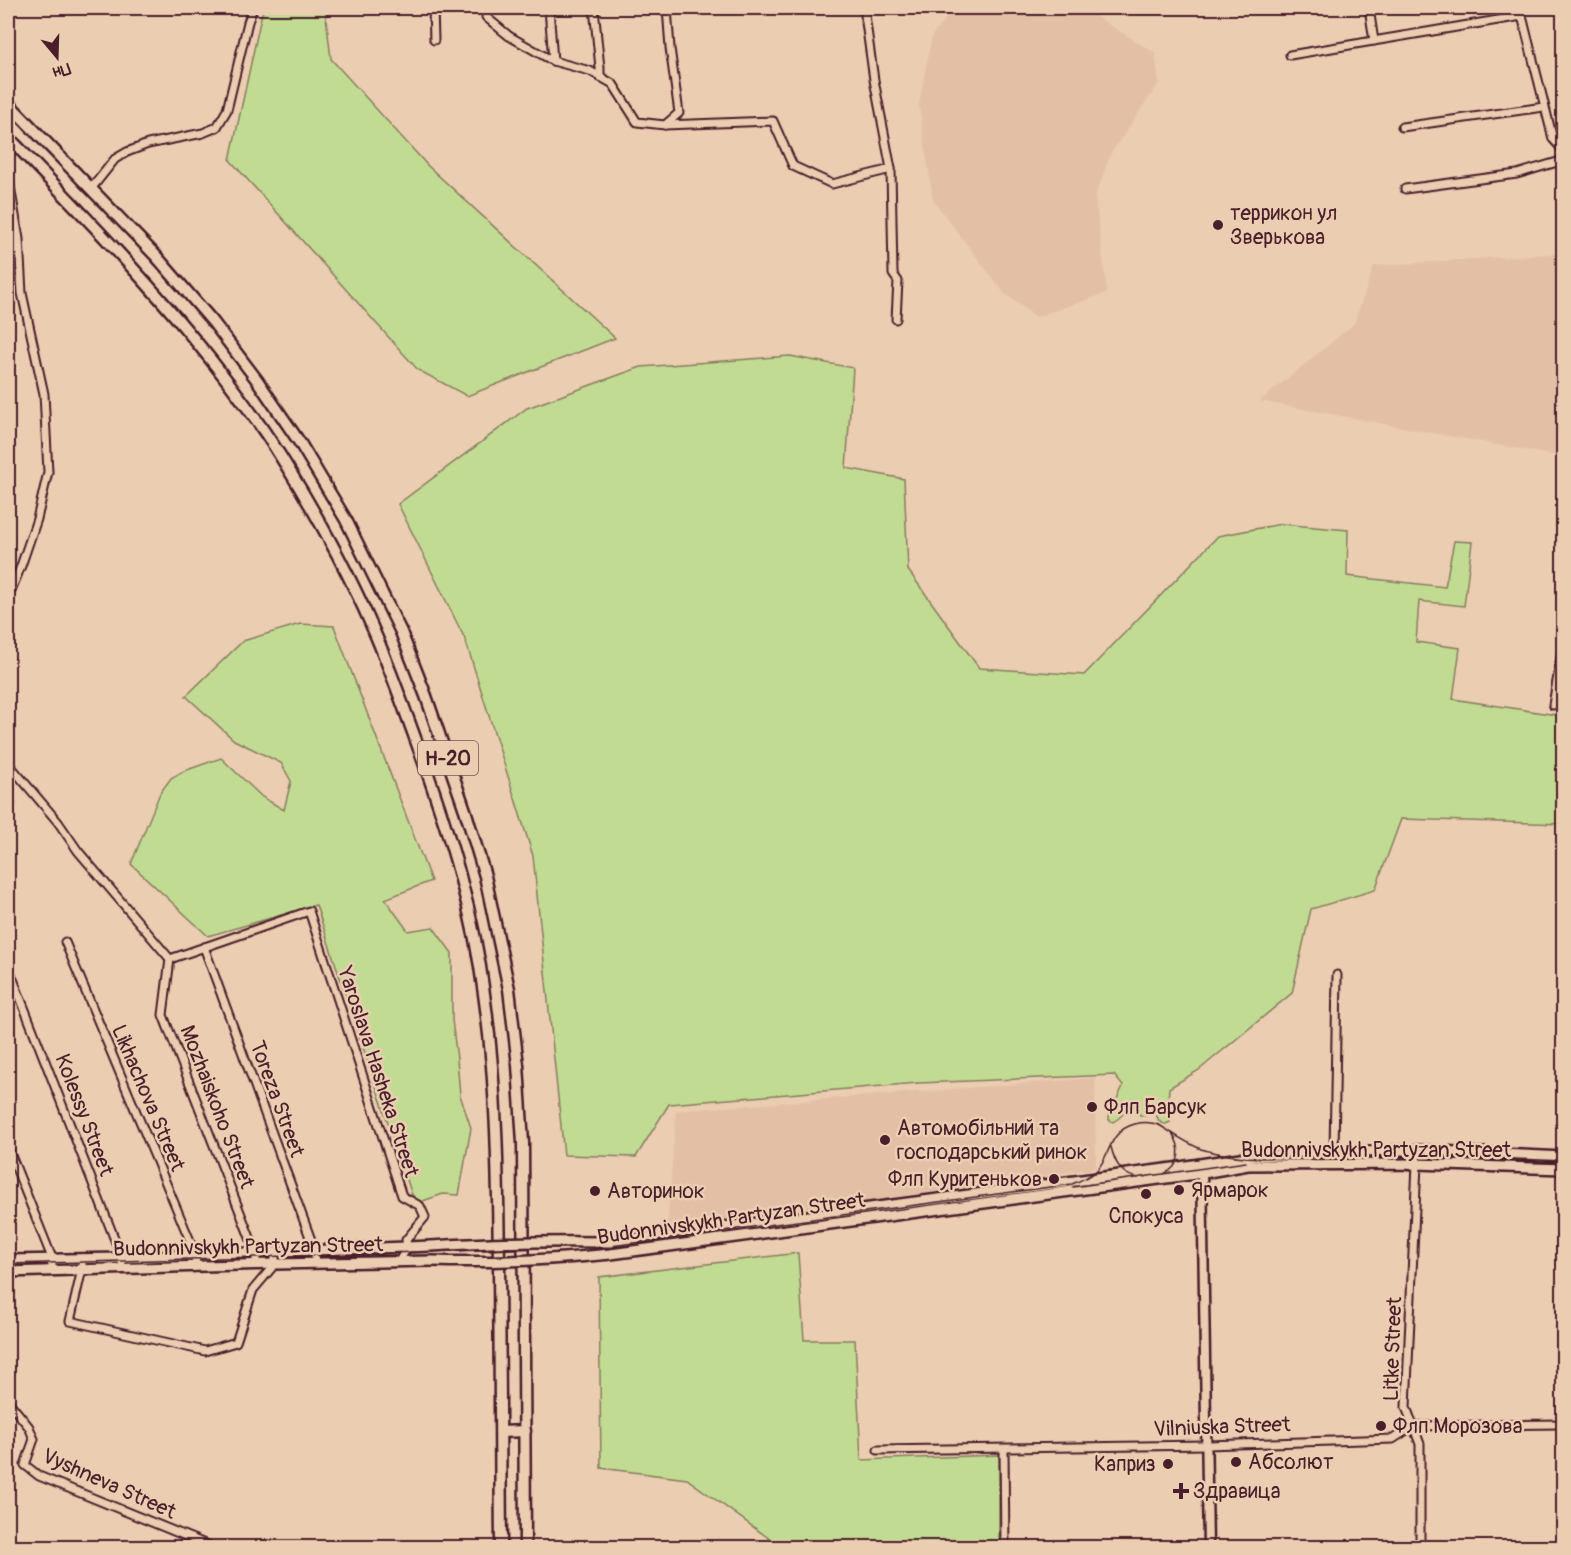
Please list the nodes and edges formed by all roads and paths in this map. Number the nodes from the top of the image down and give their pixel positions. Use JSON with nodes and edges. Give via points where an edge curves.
{"nodes":[{"id":1,"x":253,"y":8,"type":"edge"},
{"id":2,"x":433,"y":8,"type":"edge"},
{"id":3,"x":486,"y":8,"type":"edge"},
{"id":4,"x":549,"y":8,"type":"edge"},
{"id":5,"x":594,"y":8,"type":"edge"},
{"id":6,"x":667,"y":8,"type":"edge"},
{"id":7,"x":864,"y":8,"type":"edge"},
{"id":8,"x":1369,"y":8,"type":"edge"},
{"id":9,"x":1520,"y":8,"type":"edge"},
{"id":10,"x":1522,"y":16,"type":"junction"},
{"id":11,"x":434,"y":40,"type":"dead end"},
{"id":12,"x":1374,"y":41,"type":"junction"},
{"id":13,"x":1290,"y":55,"type":"dead end"},
{"id":14,"x":554,"y":62,"type":"junction"},
{"id":15,"x":600,"y":77,"type":"junction"},
{"id":16,"x":8,"y":103,"type":"edge"},
{"id":17,"x":1544,"y":106,"type":"junction"},
{"id":18,"x":665,"y":125,"type":"junction"},
{"id":19,"x":1402,"y":127,"type":"dead end"},
{"id":20,"x":8,"y":137,"type":"edge"},
{"id":21,"x":1563,"y":151,"type":"edge"},
{"id":22,"x":1563,"y":160,"type":"edge"},
{"id":23,"x":891,"y":169,"type":"junction"},
{"id":24,"x":8,"y":174,"type":"edge"},
{"id":25,"x":91,"y":189,"type":"junction"},
{"id":26,"x":1405,"y":189,"type":"dead end"},
{"id":27,"x":896,"y":319,"type":"dead end"},
{"id":28,"x":8,"y":598,"type":"edge"},
{"id":29,"x":1563,"y":639,"type":"edge"},
{"id":30,"x":1553,"y":705,"type":"dead end"},
{"id":31,"x":8,"y":764,"type":"edge"},
{"id":32,"x":64,"y":942,"type":"dead end"},
{"id":33,"x":204,"y":947,"type":"junction"},
{"id":34,"x":170,"y":958,"type":"junction"},
{"id":35,"x":11,"y":974,"type":"dead end"},
{"id":36,"x":1337,"y":975,"type":"dead end"},
{"id":37,"x":8,"y":1148,"type":"edge"},
{"id":38,"x":1416,"y":1150,"type":"junction"},
{"id":39,"x":1334,"y":1153,"type":"junction"},
{"id":40,"x":1563,"y":1156,"type":"edge"},
{"id":41,"x":1417,"y":1164,"type":"junction"},
{"id":42,"x":1202,"y":1169,"type":"junction"},
{"id":43,"x":1563,"y":1169,"type":"edge"},
{"id":44,"x":407,"y":1248,"type":"junction"},
{"id":45,"x":315,"y":1251,"type":"junction"},
{"id":46,"x":275,"y":1252,"type":"junction"},
{"id":47,"x":256,"y":1253,"type":"junction"},
{"id":48,"x":196,"y":1255,"type":"junction"},
{"id":49,"x":52,"y":1258,"type":"junction"},
{"id":50,"x":82,"y":1258,"type":"junction"},
{"id":51,"x":122,"y":1258,"type":"junction"},
{"id":52,"x":8,"y":1260,"type":"edge"},
{"id":53,"x":399,"y":1262,"type":"junction"},
{"id":54,"x":315,"y":1263,"type":"junction"},
{"id":55,"x":276,"y":1264,"type":"junction"},
{"id":56,"x":256,"y":1265,"type":"junction"},
{"id":57,"x":195,"y":1267,"type":"junction"},
{"id":58,"x":82,"y":1269,"type":"junction"},
{"id":59,"x":122,"y":1269,"type":"junction"},
{"id":60,"x":52,"y":1270,"type":"junction"},
{"id":61,"x":8,"y":1272,"type":"edge"},
{"id":62,"x":8,"y":1401,"type":"edge"},
{"id":63,"x":1563,"y":1424,"type":"edge"},
{"id":64,"x":1413,"y":1426,"type":"junction"},
{"id":65,"x":525,"y":1431,"type":"junction"},
{"id":66,"x":501,"y":1432,"type":"junction"},
{"id":67,"x":1206,"y":1445,"type":"junction"},
{"id":68,"x":1004,"y":1449,"type":"junction"},
{"id":69,"x":878,"y":1450,"type":"dead end"},
{"id":70,"x":216,"y":1548,"type":"edge"},
{"id":71,"x":501,"y":1548,"type":"edge"},
{"id":72,"x":525,"y":1548,"type":"edge"},
{"id":73,"x":1005,"y":1548,"type":"edge"},
{"id":74,"x":1208,"y":1548,"type":"edge"},
{"id":75,"x":1420,"y":1548,"type":"edge"}],
"edges":[{"from":1,"to":25,"type":"street","via":[[227,110],[217,127],[127,152],[115,159]]},
{"from":2,"to":11,"type":"street"},
{"from":3,"to":14,"type":"street","via":[[486,16],[509,36]]},
{"from":4,"to":14,"type":"street"},
{"from":5,"to":15,"type":"street"},
{"from":6,"to":18,"type":"street","via":[[679,113]]},
{"from":7,"to":23,"type":"street"},
{"from":8,"to":12,"type":"street"},
{"from":9,"to":10,"type":"street"},
{"from":10,"to":12,"type":"street"},
{"from":10,"to":17,"type":"street"},
{"from":12,"to":13,"type":"street"},
{"from":14,"to":15,"type":"street"},
{"from":15,"to":18,"type":"street","via":[[613,84],[637,123]]},
{"from":16,"to":25,"type":"main road","number":"Н-20"},
{"from":17,"to":19,"type":"street"},
{"from":17,"to":21,"type":"street","via":[[1553,140]]},
{"from":18,"to":23,"type":"street","via":[[773,120],[793,166],[832,184]]},
{"from":20,"to":66,"type":"main road","number":"Н-20","via":[[150,286],[195,338],[252,415],[328,537],[378,640],[404,705],[459,872],[484,991],[498,1144]]},
{"from":22,"to":26,"type":"street","via":[[1517,174]]},
{"from":23,"to":27,"type":"street","via":[[893,274],[898,281]]},
{"from":24,"to":28,"type":"street","via":[[19,239],[22,293],[44,394],[48,472],[37,519]]},
{"from":25,"to":65,"type":"main road","number":"Н-20","via":[[213,322],[300,443],[376,578],[426,696],[485,876],[509,989],[523,1143]]},
{"from":29,"to":30,"type":"street"},
{"from":31,"to":34,"type":"street"},
{"from":32,"to":48,"type":"street","name":"Likhachova Street"},
{"from":33,"to":34,"type":"street"},
{"from":33,"to":44,"type":"street","name":"Yaroslava Hasheka Street","via":[[309,910],[402,1196],[420,1206],[425,1217],[406,1240]]},
{"from":33,"to":45,"type":"street","name":"Toreza Street"},
{"from":34,"to":47,"type":"street","name":"Mozhaiskoho Street","via":[[163,1015]]},
{"from":35,"to":51,"type":"street","name":"Kolessy Street"},
{"from":36,"to":39,"type":"street"},
{"from":37,"to":49,"type":"street"},
{"from":38,"to":39,"type":"main road","name":"Budonnivskykh Partyzan Street"},
{"from":38,"to":40,"type":"main road","name":"Budonnivskykh Partyzan Street"},
{"from":38,"to":41,"type":"street","name":"Litke Street"},
{"from":39,"to":42,"type":"main road","name":"Budonnivskykh Partyzan Street","via":[[1253,1156]]},
{"from":41,"to":42,"type":"main road","name":"Budonnivskykh Partyzan Street"},
{"from":41,"to":43,"type":"main road","name":"Budonnivskykh Partyzan Street"},
{"from":41,"to":64,"type":"street","name":"Litke Street","via":[[1406,1407]]},
{"from":42,"to":44,"type":"main road","name":"Budonnivskykh Partyzan Street","bridge":true,"via":[[611,1242]]},
{"from":42,"to":53,"type":"main road","name":"Budonnivskykh Partyzan Street","bridge":true,"via":[[611,1254],[560,1259]]},
{"from":42,"to":67,"type":"street"},
{"from":44,"to":45,"type":"main road","name":"Budonnivskykh Partyzan Street"},
{"from":44,"to":53,"type":"street","name":"Yaroslava Hasheka Street"},
{"from":45,"to":46,"type":"main road","name":"Budonnivskykh Partyzan Street"},
{"from":45,"to":54,"type":"street","name":"Toreza Street"},
{"from":46,"to":47,"type":"main road","name":"Budonnivskykh Partyzan Street"},
{"from":46,"to":55,"type":"street"},
{"from":47,"to":48,"type":"main road","name":"Budonnivskykh Partyzan Street"},
{"from":47,"to":56,"type":"street","name":"Mozhaiskoho Street"},
{"from":48,"to":51,"type":"main road","name":"Budonnivskykh Partyzan Street"},
{"from":48,"to":57,"type":"street","name":"Likhachova Street"},
{"from":49,"to":50,"type":"main road","name":"Budonnivskykh Partyzan Street"},
{"from":49,"to":52,"type":"main road","name":"Budonnivskykh Partyzan Street"},
{"from":49,"to":60,"type":"street"},
{"from":50,"to":51,"type":"main road","name":"Budonnivskykh Partyzan Street"},
{"from":50,"to":58,"type":"street"},
{"from":51,"to":59,"type":"street","name":"Kolessy Street"},
{"from":53,"to":54,"type":"main road","name":"Budonnivskykh Partyzan Street"},
{"from":54,"to":55,"type":"main road","name":"Budonnivskykh Partyzan Street"},
{"from":55,"to":56,"type":"main road","name":"Budonnivskykh Partyzan Street"},
{"from":55,"to":58,"type":"street","via":[[253,1290],[236,1342],[206,1351],[70,1321]]},
{"from":56,"to":57,"type":"main road","name":"Budonnivskykh Partyzan Street"},
{"from":57,"to":59,"type":"main road","name":"Budonnivskykh Partyzan Street"},
{"from":58,"to":59,"type":"main road","name":"Budonnivskykh Partyzan Street"},
{"from":58,"to":60,"type":"main road","name":"Budonnivskykh Partyzan Street"},
{"from":60,"to":61,"type":"main road","name":"Budonnivskykh Partyzan Street"},
{"from":62,"to":70,"type":"street","name":"Vyshneva Street","via":[[29,1426],[34,1439],[25,1465],[39,1476]]},
{"from":63,"to":64,"type":"street","name":"Vilniuska Street"},
{"from":64,"to":67,"type":"street","name":"Vilniuska Street","via":[[1393,1439]]},
{"from":64,"to":75,"type":"street","name":"Litke Street","via":[[1420,1444]]},
{"from":65,"to":66,"type":"main road"},
{"from":65,"to":72,"type":"main road","number":"Н-20"},
{"from":66,"to":71,"type":"main road","number":"Н-20"},
{"from":67,"to":68,"type":"street","name":"Vilniuska Street"},
{"from":67,"to":74,"type":"street"},
{"from":68,"to":69,"type":"street","name":"Vilniuska Street"},
{"from":68,"to":73,"type":"street"}]}
